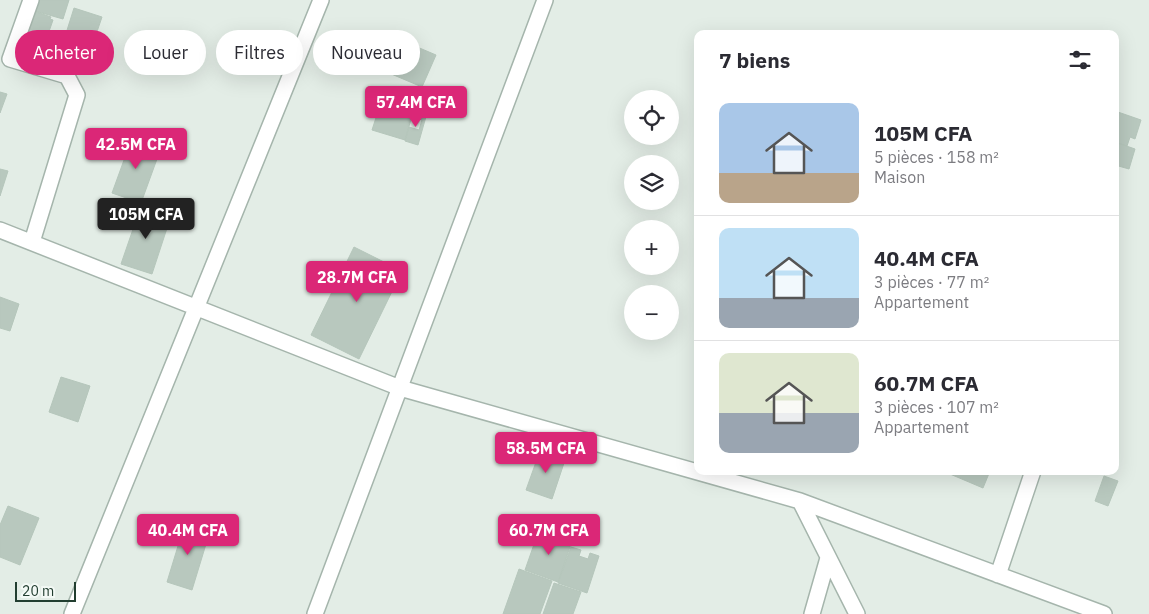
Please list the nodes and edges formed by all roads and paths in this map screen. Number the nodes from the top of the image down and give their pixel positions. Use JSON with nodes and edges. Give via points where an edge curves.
{"nodes":[{"id":1,"x":31,"y":0,"type":"edge"},
{"id":2,"x":321,"y":0,"type":"edge"},
{"id":3,"x":545,"y":0,"type":"edge"},
{"id":4,"x":0,"y":230,"type":"edge"},
{"id":5,"x":32,"y":242,"type":"junction"},
{"id":6,"x":196,"y":307,"type":"junction"},
{"id":7,"x":400,"y":388,"type":"junction"},
{"id":8,"x":694,"y":471,"type":"edge"},
{"id":9,"x":708,"y":475,"type":"edge"},
{"id":10,"x":1032,"y":475,"type":"edge"},
{"id":11,"x":800,"y":501,"type":"junction"},
{"id":12,"x":828,"y":558,"type":"junction"},
{"id":13,"x":998,"y":575,"type":"junction"},
{"id":14,"x":72,"y":614,"type":"edge"},
{"id":15,"x":315,"y":614,"type":"edge"},
{"id":16,"x":812,"y":614,"type":"edge"},
{"id":17,"x":857,"y":614,"type":"edge"},
{"id":18,"x":1104,"y":614,"type":"edge"}],
"edges":[{"from":1,"to":5,"type":"street","via":[[10,59],[67,76],[77,95]]},
{"from":2,"to":6,"type":"street"},
{"from":3,"to":7,"type":"street"},
{"from":4,"to":5,"type":"street"},
{"from":5,"to":6,"type":"street"},
{"from":6,"to":7,"type":"street"},
{"from":6,"to":14,"type":"street"},
{"from":7,"to":8,"type":"street"},
{"from":7,"to":15,"type":"street"},
{"from":9,"to":11,"type":"street"},
{"from":10,"to":13,"type":"street"},
{"from":11,"to":12,"type":"street"},
{"from":11,"to":13,"type":"street"},
{"from":12,"to":16,"type":"street"},
{"from":12,"to":17,"type":"street"},
{"from":13,"to":18,"type":"street"}]}
